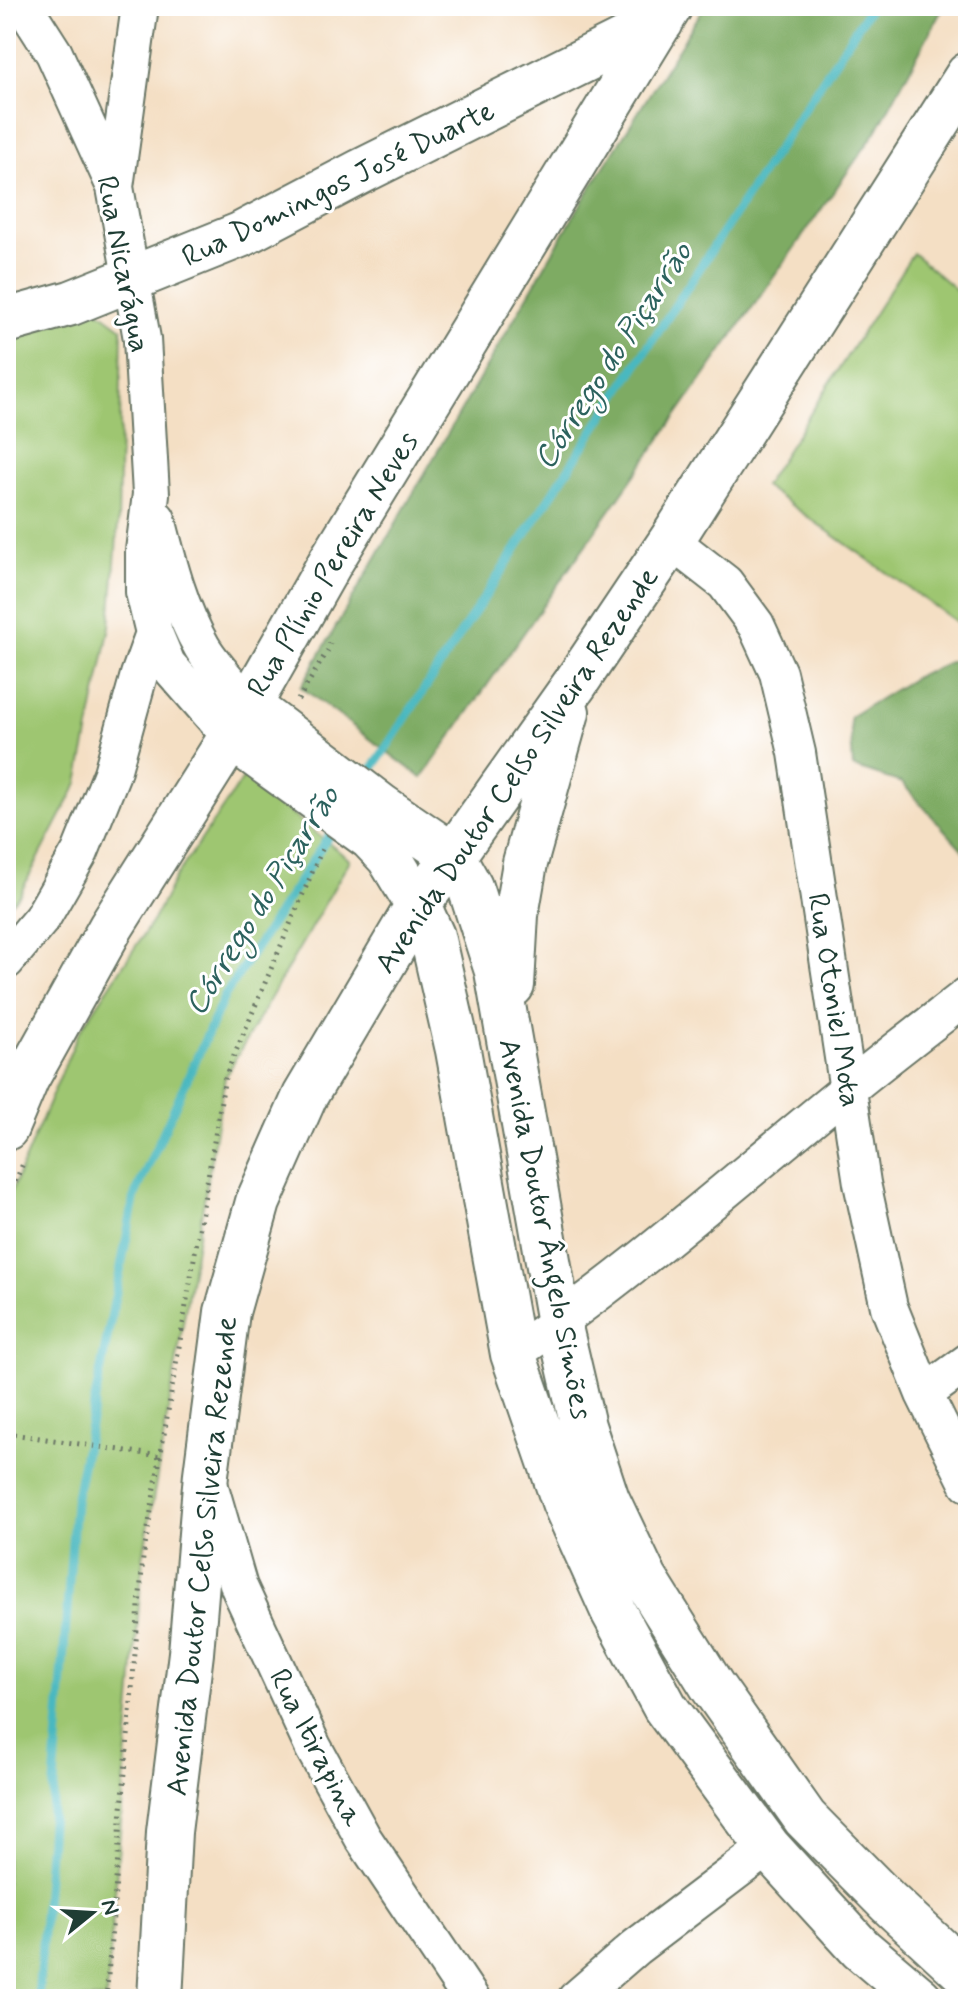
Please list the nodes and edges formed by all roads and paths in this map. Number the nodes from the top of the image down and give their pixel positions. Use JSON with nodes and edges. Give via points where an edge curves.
{"nodes":[{"id":1,"x":24,"y":6,"type":"edge"},
{"id":2,"x":140,"y":6,"type":"edge"},
{"id":3,"x":666,"y":14,"type":"edge"},
{"id":4,"x":968,"y":75,"type":"edge"},
{"id":5,"x":115,"y":187,"type":"junction"},
{"id":6,"x":133,"y":280,"type":"junction"},
{"id":7,"x":6,"y":321,"type":"edge"},
{"id":8,"x":151,"y":494,"type":"junction"},
{"id":9,"x":671,"y":541,"type":"junction"},
{"id":10,"x":154,"y":633,"type":"junction"},
{"id":11,"x":575,"y":684,"type":"junction"},
{"id":12,"x":239,"y":721,"type":"junction"},
{"id":13,"x":359,"y":809,"type":"junction"},
{"id":14,"x":452,"y":855,"type":"junction"},
{"id":15,"x":418,"y":905,"type":"junction"},
{"id":16,"x":6,"y":961,"type":"edge"},
{"id":17,"x":968,"y":995,"type":"edge"},
{"id":18,"x":511,"y":1051,"type":"junction"},
{"id":19,"x":848,"y":1089,"type":"junction"},
{"id":20,"x":6,"y":1128,"type":"edge"},
{"id":21,"x":559,"y":1323,"type":"junction"},
{"id":22,"x":513,"y":1354,"type":"junction"},
{"id":23,"x":968,"y":1362,"type":"edge"},
{"id":24,"x":924,"y":1394,"type":"junction"},
{"id":25,"x":6,"y":1433,"type":"edge"},
{"id":26,"x":160,"y":1456,"type":"dead end"},
{"id":27,"x":206,"y":1474,"type":"junction"},
{"id":28,"x":968,"y":1483,"type":"edge"},
{"id":29,"x":768,"y":1847,"type":"junction"},
{"id":30,"x":968,"y":1976,"type":"edge"},
{"id":31,"x":160,"y":1999,"type":"edge"},
{"id":32,"x":471,"y":1999,"type":"edge"},
{"id":33,"x":576,"y":1999,"type":"edge"},
{"id":34,"x":920,"y":1999,"type":"edge"}],
"edges":[{"from":1,"to":5,"type":"street","name":"Rua Nicarágua","via":[[54,53]]},
{"from":2,"to":5,"type":"street"},
{"from":3,"to":6,"type":"main road","name":"Rua Domingos José Duarte","via":[[240,235]]},
{"from":3,"to":12,"type":"main road","name":"Rua Plínio Pereira Neves"},
{"from":4,"to":9,"type":"main road","name":"Avenida Doutor Celso Silveira Rezende"},
{"from":5,"to":6,"type":"street","name":"Rua Nicarágua"},
{"from":6,"to":7,"type":"main road","name":"Rua Domingos José Duarte"},
{"from":6,"to":8,"type":"street","name":"Rua Nicarágua","via":[[142,339]]},
{"from":8,"to":10,"type":"street","name":"Rua Nicarágua","via":[[144,592]]},
{"from":8,"to":12,"type":"street","name":"Rua Nicarágua","via":[[187,617]]},
{"from":9,"to":11,"type":"main road","name":"Avenida Doutor Celso Silveira Rezende"},
{"from":9,"to":19,"type":"street","name":"Rua Otoniel Mota","via":[[725,583],[756,625],[778,673],[797,753]]},
{"from":10,"to":12,"type":"street","name":"Rua Nicarágua","via":[[167,664]]},
{"from":10,"to":16,"type":"street","via":[[112,773],[80,852],[42,918]]},
{"from":11,"to":14,"type":"main road","name":"Avenida Doutor Celso Silveira Rezende"},
{"from":11,"to":18,"type":"main road","via":[[525,863],[516,915]]},
{"from":12,"to":13,"type":"main road","name":"Avenida Doutor Ângelo Simões"},
{"from":12,"to":20,"type":"main road","name":"Rua Plínio Pereira Neves","via":[[111,927],[27,1078]]},
{"from":13,"to":14,"type":"main road","name":"Avenida Doutor Ângelo Simões"},
{"from":13,"to":15,"type":"main road","name":"Avenida Doutor Ângelo Simões"},
{"from":14,"to":15,"type":"main road","name":"Avenida Doutor Celso Silveira Rezende"},
{"from":14,"to":18,"type":"main road","name":"Avenida Doutor Ângelo Simões","via":[[481,916]]},
{"from":15,"to":22,"type":"main road","name":"Avenida Doutor Ângelo Simões","via":[[448,996]]},
{"from":15,"to":27,"type":"main road","name":"Avenida Doutor Celso Silveira Rezende","via":[[305,1096],[258,1202],[227,1312]]},
{"from":17,"to":19,"type":"street"},
{"from":18,"to":21,"type":"main road","name":"Avenida Doutor Ângelo Simões"},
{"from":19,"to":21,"type":"street"},
{"from":19,"to":24,"type":"street","name":"Rua Otoniel Mota","via":[[889,1307]]},
{"from":21,"to":22,"type":"street"},
{"from":21,"to":30,"type":"main road","name":"Avenida Doutor Ângelo Simões","via":[[607,1499],[645,1579],[712,1686],[805,1818]]},
{"from":22,"to":29,"type":"main road","name":"Avenida Doutor Ângelo Simões","via":[[564,1502],[613,1611],[665,1707]]},
{"from":23,"to":24,"type":"street"},
{"from":24,"to":28,"type":"street","name":"Rua Otoniel Mota"},
{"from":25,"to":26,"type":"path"},
{"from":27,"to":31,"type":"main road","name":"Avenida Doutor Celso Silveira Rezende","via":[[169,1832]]},
{"from":27,"to":32,"type":"street","name":"Rua Itirapina","via":[[239,1587],[313,1747],[363,1838]]},
{"from":29,"to":33,"type":"street"},
{"from":29,"to":34,"type":"main road","name":"Avenida Doutor Ângelo Simões","via":[[861,1949]]}]}
